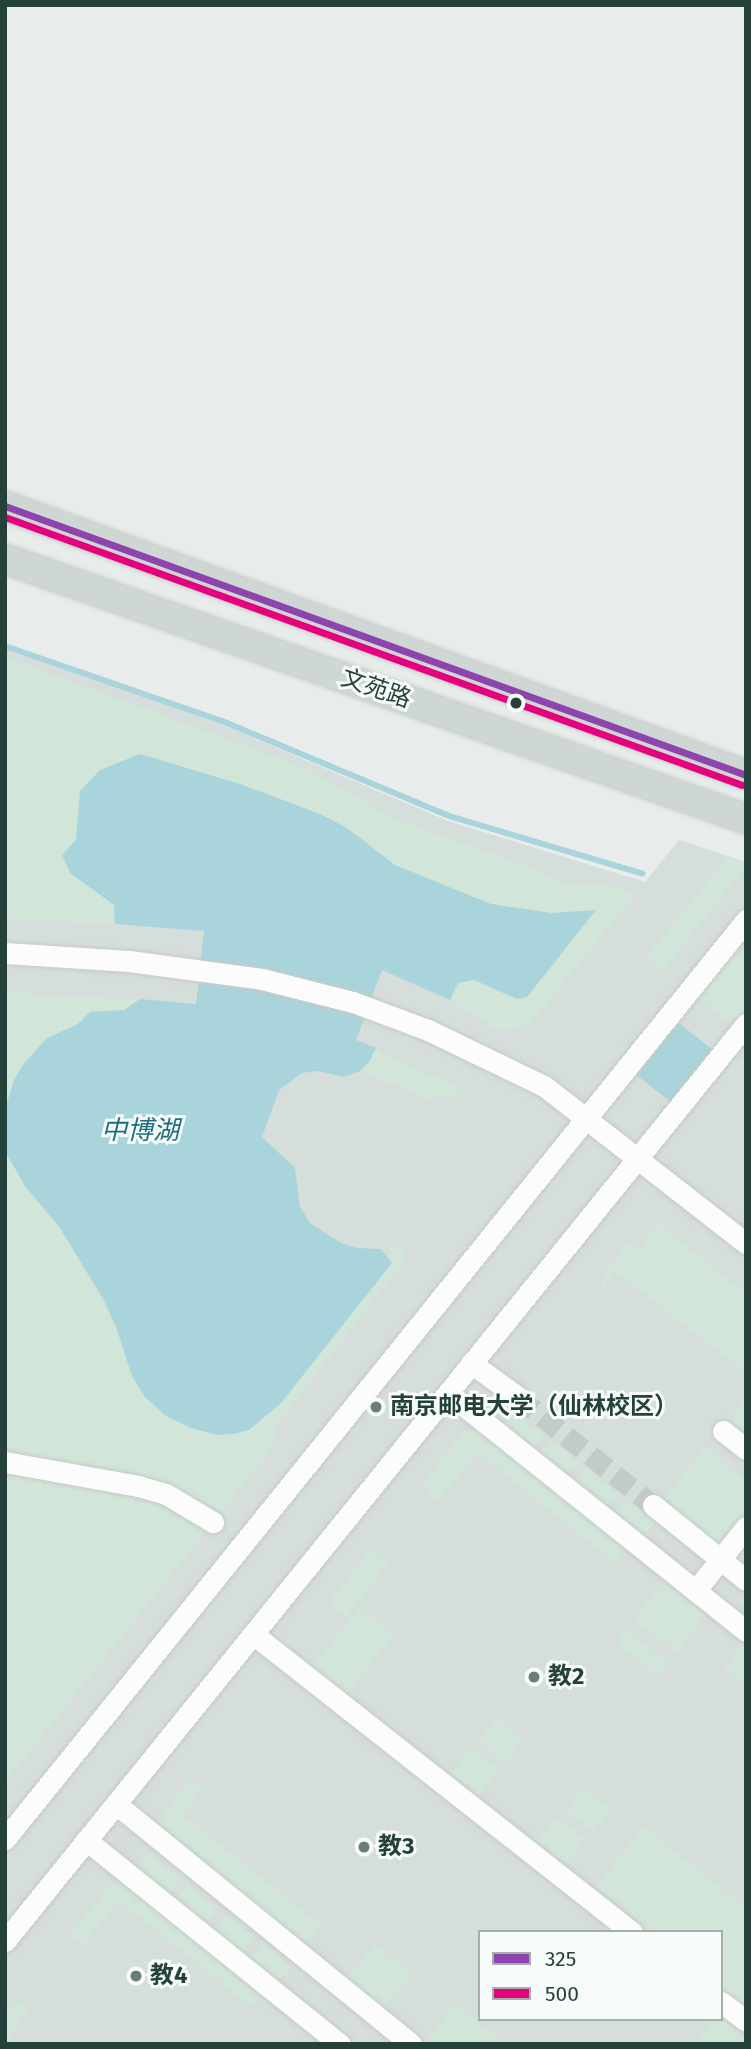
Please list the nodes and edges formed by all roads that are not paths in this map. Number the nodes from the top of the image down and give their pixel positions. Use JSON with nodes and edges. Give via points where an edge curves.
{"nodes":[{"id":1,"x":5,"y":506,"type":"edge"},
{"id":2,"x":5,"y":559,"type":"edge"},
{"id":3,"x":746,"y":775,"type":"edge"},
{"id":4,"x":746,"y":819,"type":"edge"},
{"id":5,"x":746,"y":920,"type":"edge"},
{"id":6,"x":5,"y":953,"type":"edge"},
{"id":7,"x":746,"y":1024,"type":"edge"},
{"id":8,"x":587,"y":1118,"type":"junction"},
{"id":9,"x":638,"y":1157,"type":"junction"},
{"id":10,"x":746,"y":1242,"type":"edge"},
{"id":11,"x":471,"y":1363,"type":"junction"},
{"id":12,"x":448,"y":1393,"type":"junction"},
{"id":13,"x":518,"y":1397,"type":"tunnel mouth"},
{"id":14,"x":723,"y":1431,"type":"dead end"},
{"id":15,"x":746,"y":1449,"type":"edge"},
{"id":16,"x":5,"y":1462,"type":"edge"},
{"id":17,"x":653,"y":1505,"type":"tunnel mouth"},
{"id":18,"x":213,"y":1522,"type":"dead end"},
{"id":19,"x":746,"y":1527,"type":"edge"},
{"id":20,"x":720,"y":1559,"type":"junction"},
{"id":21,"x":746,"y":1580,"type":"edge"},
{"id":22,"x":696,"y":1590,"type":"junction"},
{"id":23,"x":746,"y":1631,"type":"edge"},
{"id":24,"x":253,"y":1634,"type":"junction"},
{"id":25,"x":116,"y":1804,"type":"junction"},
{"id":26,"x":5,"y":1839,"type":"edge"},
{"id":27,"x":86,"y":1840,"type":"junction"},
{"id":28,"x":629,"y":1930,"type":"edge"},
{"id":29,"x":5,"y":1941,"type":"edge"},
{"id":30,"x":723,"y":2004,"type":"edge"},
{"id":31,"x":746,"y":2021,"type":"edge"},
{"id":32,"x":340,"y":2044,"type":"edge"},
{"id":33,"x":411,"y":2044,"type":"edge"}],
"edges":[{"from":1,"to":3,"type":"main road","name":"文苑路"},
{"from":2,"to":4,"type":"main road","name":"文苑路"},
{"from":5,"to":8,"type":"street"},
{"from":6,"to":8,"type":"street","via":[[221,972],[353,1002],[428,1030],[544,1086]]},
{"from":7,"to":9,"type":"street"},
{"from":8,"to":9,"type":"street"},
{"from":8,"to":26,"type":"street"},
{"from":9,"to":10,"type":"street"},
{"from":9,"to":11,"type":"street"},
{"from":11,"to":12,"type":"street"},
{"from":11,"to":13,"type":"street"},
{"from":12,"to":22,"type":"street"},
{"from":12,"to":24,"type":"street"},
{"from":14,"to":15,"type":"street"},
{"from":16,"to":18,"type":"street","via":[[166,1494]]},
{"from":17,"to":20,"type":"street"},
{"from":19,"to":20,"type":"street"},
{"from":20,"to":21,"type":"street"},
{"from":20,"to":22,"type":"street"},
{"from":22,"to":23,"type":"street"},
{"from":24,"to":25,"type":"street"},
{"from":24,"to":28,"type":"street"},
{"from":25,"to":27,"type":"street"},
{"from":25,"to":33,"type":"street"},
{"from":27,"to":29,"type":"street"},
{"from":27,"to":32,"type":"street"},
{"from":30,"to":31,"type":"street"}]}
